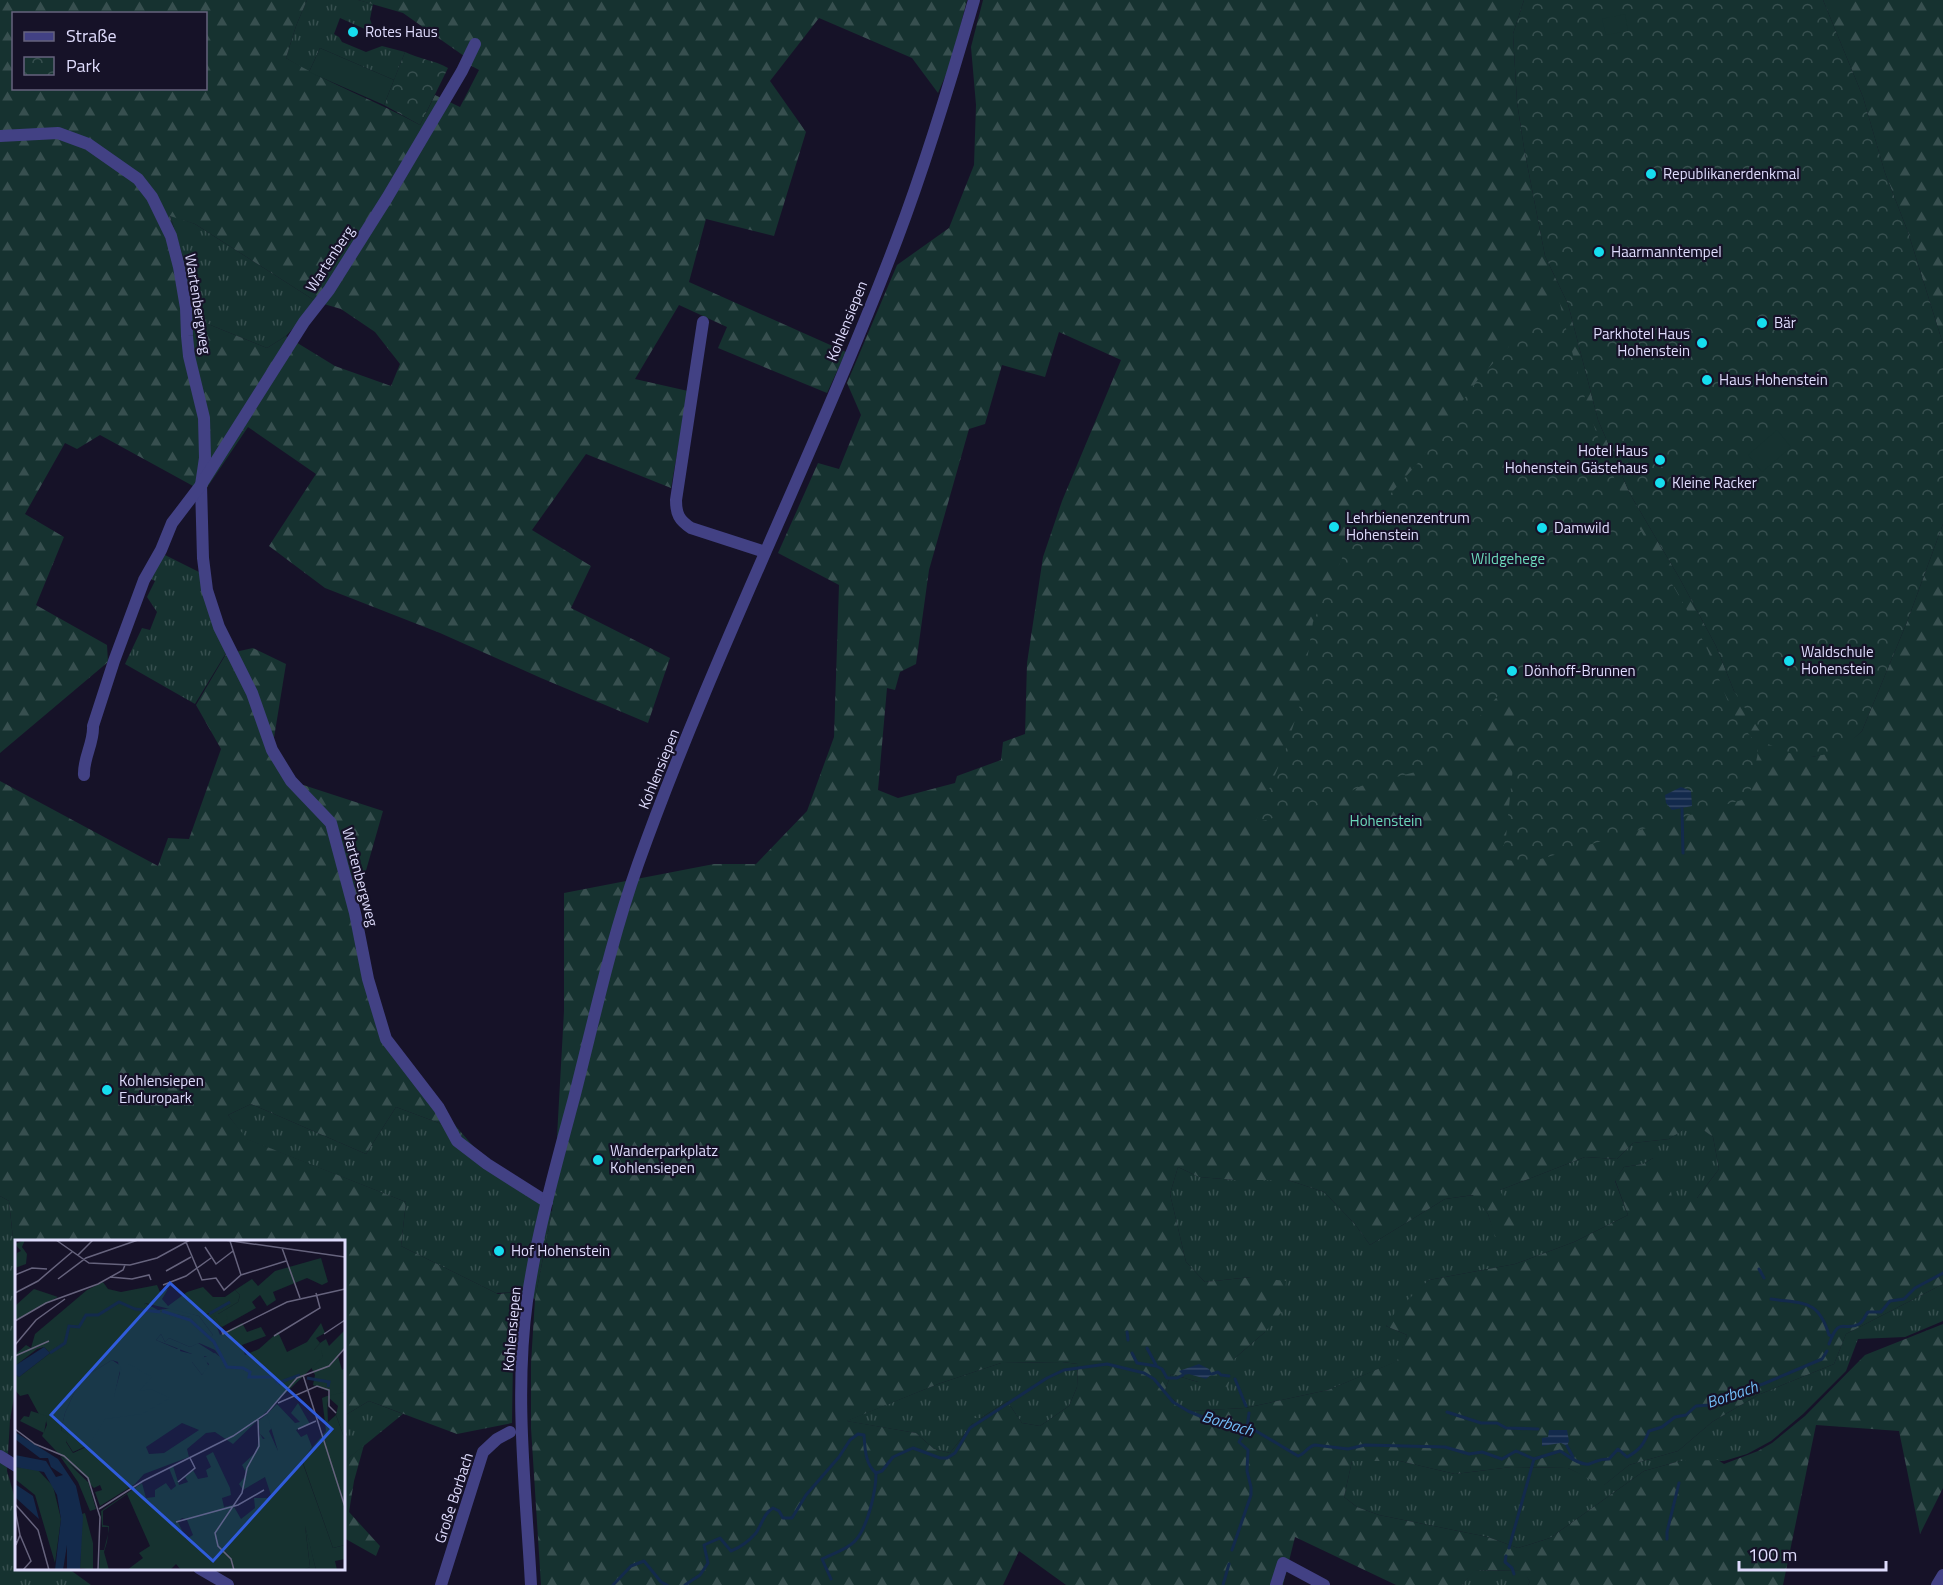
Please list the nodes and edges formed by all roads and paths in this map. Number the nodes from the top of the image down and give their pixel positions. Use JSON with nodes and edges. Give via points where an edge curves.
{"nodes":[{"id":1,"x":974,"y":0,"type":"edge"},
{"id":2,"x":475,"y":44,"type":"dead end"},
{"id":3,"x":0,"y":136,"type":"edge"},
{"id":4,"x":704,"y":322,"type":"dead end"},
{"id":5,"x":201,"y":485,"type":"junction"},
{"id":6,"x":765,"y":552,"type":"junction"},
{"id":7,"x":84,"y":775,"type":"dead end"},
{"id":8,"x":546,"y":1202,"type":"junction"},
{"id":9,"x":510,"y":1432,"type":"dead end"},
{"id":10,"x":0,"y":1456,"type":"edge"},
{"id":11,"x":15,"y":1465,"type":"edge"},
{"id":12,"x":201,"y":1570,"type":"edge"},
{"id":13,"x":1943,"y":1575,"type":"edge"},
{"id":14,"x":228,"y":1585,"type":"edge"},
{"id":15,"x":441,"y":1585,"type":"edge"},
{"id":16,"x":531,"y":1585,"type":"edge"},
{"id":17,"x":1276,"y":1585,"type":"edge"},
{"id":18,"x":1324,"y":1585,"type":"edge"},
{"id":19,"x":1937,"y":1585,"type":"edge"}],
"edges":[{"from":1,"to":6,"type":"street","name":"Kohlensiepen","via":[[942,111],[897,237]]},
{"from":2,"to":5,"type":"street","name":"Wartenberg","via":[[387,198]]},
{"from":3,"to":5,"type":"street","name":"Wartenbergweg","via":[[58,133],[88,144],[138,180],[153,197],[171,236],[186,308],[189,356],[204,418]]},
{"from":4,"to":6,"type":"street","via":[[676,513],[691,528]]},
{"from":5,"to":7,"type":"street","name":"Wartenbergweg","via":[[172,524],[144,580],[93,726]]},
{"from":5,"to":8,"type":"street","name":"Wartenbergweg","via":[[203,558],[212,607],[252,693],[272,750],[291,781],[331,823],[386,1039],[439,1108],[457,1141]]},
{"from":6,"to":8,"type":"street","name":"Kohlensiepen","via":[[637,868]]},
{"from":8,"to":16,"type":"street","name":"Kohlensiepen","via":[[527,1302],[522,1359]]},
{"from":9,"to":15,"type":"street","name":"Große Borbach","via":[[483,1452]]},
{"from":10,"to":11,"type":"street"},
{"from":12,"to":14,"type":"street"},
{"from":13,"to":19,"type":"street"},
{"from":17,"to":18,"type":"street","via":[[1283,1563]]}]}
